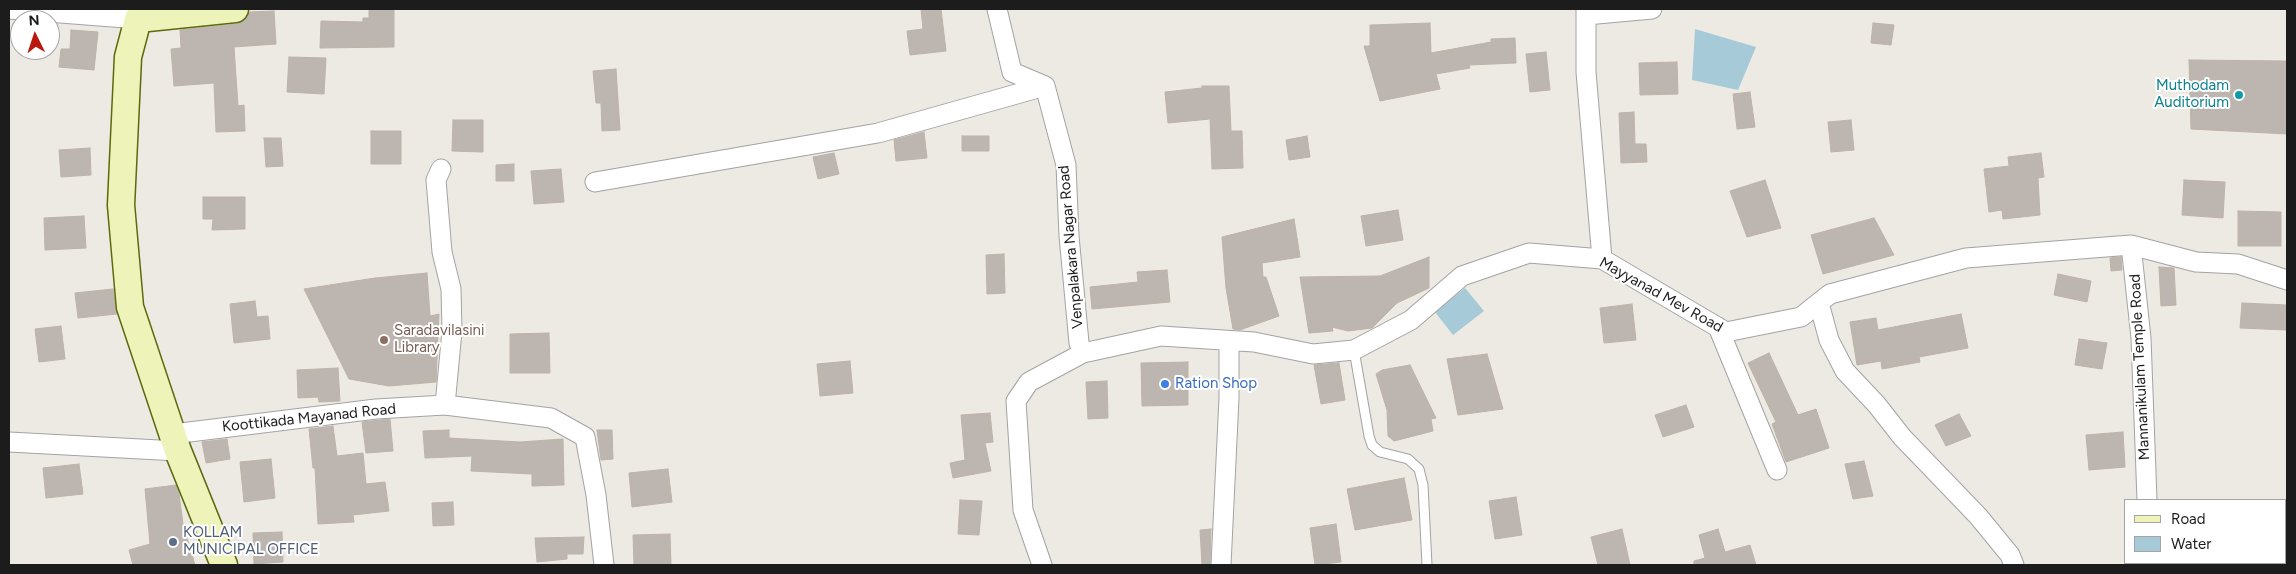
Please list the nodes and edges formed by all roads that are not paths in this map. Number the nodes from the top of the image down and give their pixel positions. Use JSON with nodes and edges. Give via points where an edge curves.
{"nodes":[{"id":1,"x":9,"y":9,"type":"edge"},
{"id":2,"x":235,"y":9,"type":"edge"},
{"id":3,"x":997,"y":9,"type":"edge"},
{"id":4,"x":1652,"y":9,"type":"edge"},
{"id":5,"x":1586,"y":12,"type":"edge"},
{"id":6,"x":138,"y":19,"type":"junction"},
{"id":7,"x":1045,"y":86,"type":"junction"},
{"id":8,"x":441,"y":168,"type":"dead end"},
{"id":9,"x":595,"y":182,"type":"dead end"},
{"id":10,"x":2131,"y":245,"type":"junction"},
{"id":11,"x":1602,"y":259,"type":"junction"},
{"id":12,"x":2287,"y":280,"type":"edge"},
{"id":13,"x":1818,"y":303,"type":"junction"},
{"id":14,"x":1718,"y":327,"type":"junction"},
{"id":15,"x":1229,"y":341,"type":"junction"},
{"id":16,"x":1354,"y":350,"type":"junction"},
{"id":17,"x":1087,"y":351,"type":"junction"},
{"id":18,"x":445,"y":405,"type":"junction"},
{"id":19,"x":9,"y":442,"type":"edge"},
{"id":20,"x":175,"y":442,"type":"junction"},
{"id":21,"x":1777,"y":470,"type":"dead end"},
{"id":22,"x":2146,"y":499,"type":"edge"},
{"id":23,"x":224,"y":565,"type":"edge"},
{"id":24,"x":604,"y":565,"type":"edge"},
{"id":25,"x":1042,"y":565,"type":"edge"},
{"id":26,"x":1221,"y":565,"type":"edge"},
{"id":27,"x":1427,"y":565,"type":"edge"},
{"id":28,"x":2014,"y":565,"type":"edge"}],
"edges":[{"from":1,"to":6,"type":"street"},
{"from":2,"to":6,"type":"main road"},
{"from":3,"to":7,"type":"street","via":[[1012,72]]},
{"from":4,"to":5,"type":"street"},
{"from":5,"to":11,"type":"street","via":[[1586,72]]},
{"from":6,"to":20,"type":"main road","via":[[128,57],[122,214],[130,307]]},
{"from":7,"to":9,"type":"street","via":[[878,133]]},
{"from":7,"to":17,"type":"street","name":"Venpalakara Nagar Road","via":[[1066,165],[1079,343]]},
{"from":8,"to":18,"type":"street","via":[[436,180],[442,252],[451,289],[452,331]]},
{"from":10,"to":12,"type":"street","via":[[2196,262],[2238,264]]},
{"from":10,"to":13,"type":"street","name":"Mayyanad Mev Road","via":[[1966,258],[1830,294]]},
{"from":10,"to":22,"type":"street","name":"Mannanikulam Temple Road","via":[[2141,338]]},
{"from":11,"to":14,"type":"street","name":"Mayyanad Mev Road"},
{"from":11,"to":16,"type":"street","name":"Mayyanad Mev Road","via":[[1529,253],[1462,276],[1411,320]]},
{"from":13,"to":14,"type":"street","name":"Mayyanad Mev Road","via":[[1801,317],[1726,332]]},
{"from":13,"to":28,"type":"street","via":[[1829,340],[1845,371],[1902,437],[1978,516],[2010,555]]},
{"from":14,"to":21,"type":"street"},
{"from":15,"to":16,"type":"street","via":[[1254,342],[1313,354]]},
{"from":15,"to":17,"type":"street","via":[[1161,336]]},
{"from":15,"to":26,"type":"street"},
{"from":16,"to":27,"type":"lane","via":[[1372,445],[1380,452],[1408,459],[1419,469],[1423,485]]},
{"from":17,"to":25,"type":"street","via":[[1029,382],[1016,401],[1023,510]]},
{"from":18,"to":20,"type":"street","name":"Koottikada Mayanad Road","via":[[376,409]]},
{"from":18,"to":24,"type":"street","via":[[551,418],[585,437]]},
{"from":19,"to":20,"type":"street","name":"Koottikada Mayanad Road"},
{"from":20,"to":23,"type":"main road"}]}
